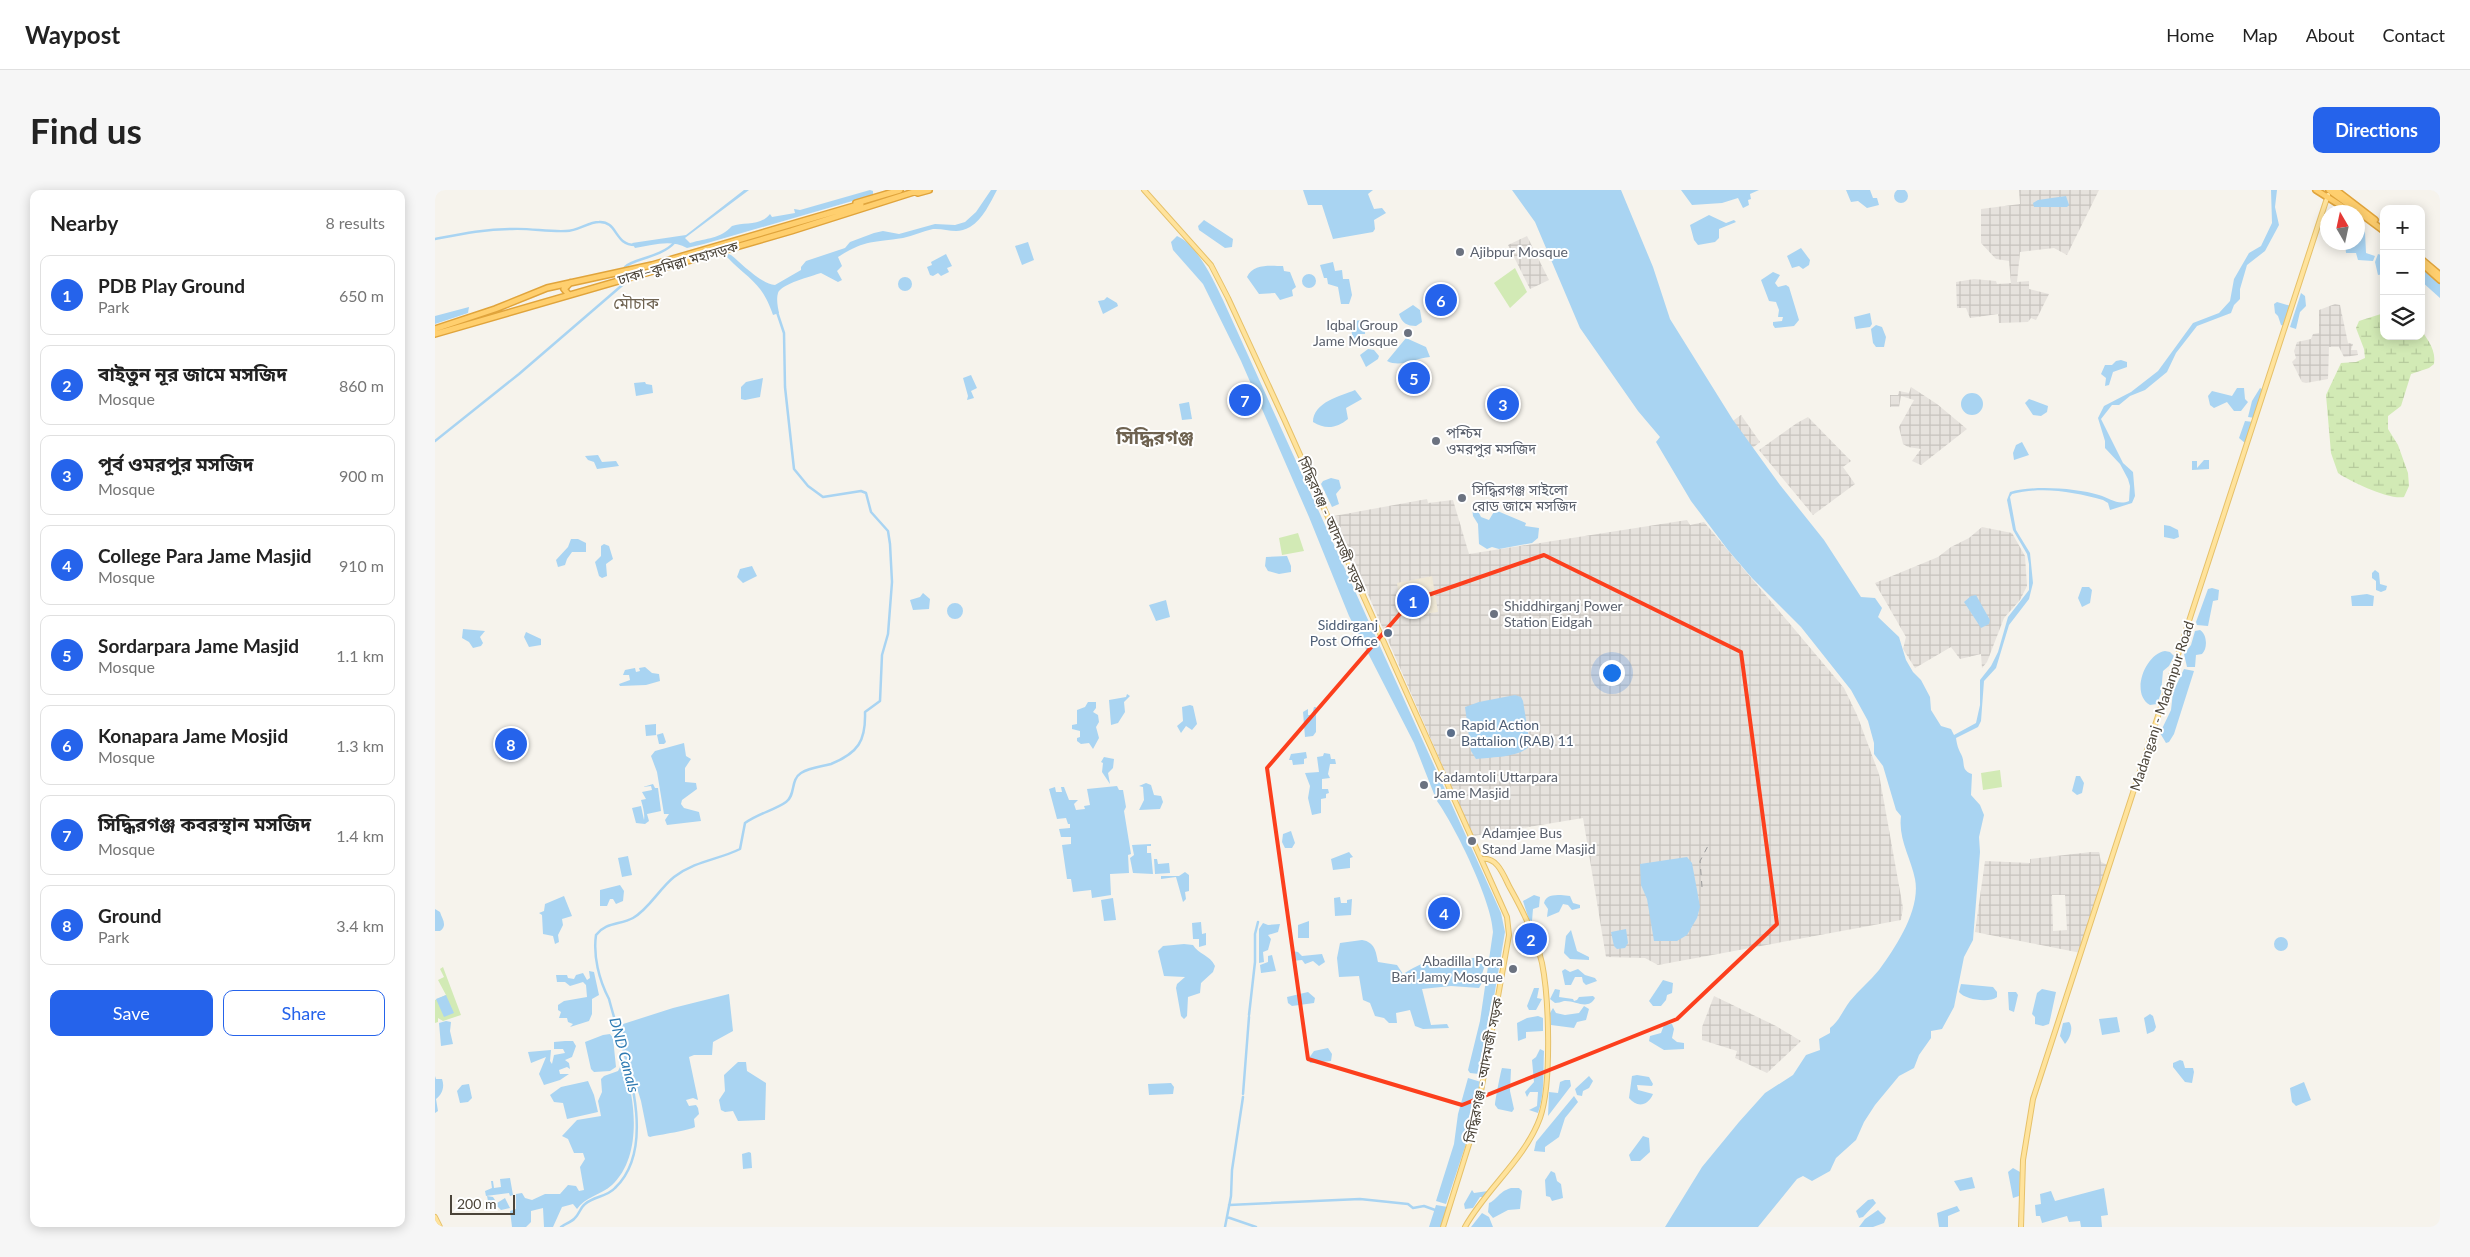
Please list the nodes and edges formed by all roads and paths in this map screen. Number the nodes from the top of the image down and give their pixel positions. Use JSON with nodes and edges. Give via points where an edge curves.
{"nodes":[{"id":1,"x":900,"y":190,"type":"edge"},
{"id":2,"x":910,"y":190,"type":"edge"},
{"id":3,"x":920,"y":190,"type":"edge"},
{"id":4,"x":929,"y":190,"type":"edge"},
{"id":5,"x":1144,"y":190,"type":"edge"},
{"id":6,"x":2316,"y":190,"type":"edge"},
{"id":7,"x":2330,"y":190,"type":"edge"},
{"id":8,"x":2335,"y":190,"type":"edge"},
{"id":9,"x":2342,"y":190,"type":"edge"},
{"id":10,"x":2327,"y":198,"type":"junction"},
{"id":11,"x":2348,"y":200,"type":"junction"},
{"id":12,"x":2341,"y":205,"type":"edge"},
{"id":13,"x":2349,"y":205,"type":"edge"},
{"id":14,"x":843,"y":211,"type":"junction"},
{"id":15,"x":2365,"y":218,"type":"edge"},
{"id":16,"x":2380,"y":226,"type":"edge"},
{"id":17,"x":2380,"y":227,"type":"edge"},
{"id":18,"x":2425,"y":262,"type":"edge"},
{"id":19,"x":2425,"y":267,"type":"edge"},
{"id":20,"x":2440,"y":275,"type":"edge"},
{"id":21,"x":2440,"y":280,"type":"edge"},
{"id":22,"x":572,"y":282,"type":"junction"},
{"id":23,"x":547,"y":288,"type":"junction"},
{"id":24,"x":569,"y":296,"type":"junction"},
{"id":25,"x":551,"y":300,"type":"junction"},
{"id":26,"x":435,"y":329,"type":"edge"},
{"id":27,"x":435,"y":334,"type":"edge"},
{"id":28,"x":1482,"y":859,"type":"junction"},
{"id":29,"x":435,"y":1218,"type":"edge"},
{"id":30,"x":438,"y":1225,"type":"edge"},
{"id":31,"x":1443,"y":1227,"type":"edge"},
{"id":32,"x":1465,"y":1227,"type":"edge"},
{"id":33,"x":2021,"y":1227,"type":"edge"}],
"edges":[{"from":1,"to":14,"type":"highway"},
{"from":2,"to":14,"type":"highway","name":"ঢাকা–কুমিল্লা মহাসড়ক"},
{"from":3,"to":14,"type":"highway","name":"ঢাকা–কুমিল্লা মহাসড়ক"},
{"from":4,"to":14,"type":"highway","via":[[853,213]]},
{"from":5,"to":28,"type":"main road","name":"সিদ্ধিরগঞ্জ - আদমজী সড়ক","via":[[1211,265],[1228,298]]},
{"from":6,"to":10,"type":"highway"},
{"from":7,"to":10,"type":"main road","name":"Madanganj - Madanpur Road"},
{"from":7,"to":13,"type":"highway"},
{"from":8,"to":11,"type":"highway"},
{"from":9,"to":11,"type":"highway"},
{"from":10,"to":12,"type":"highway"},
{"from":10,"to":33,"type":"main road","name":"Madanganj - Madanpur Road","via":[[2033,1099],[2024,1152]]},
{"from":11,"to":16,"type":"highway"},
{"from":14,"to":22,"type":"highway","name":"ঢাকা–কুমিল্লা মহাসড়ক","via":[[661,263]]},
{"from":14,"to":24,"type":"highway","name":"ঢাকা–কুমিল্লা মহাসড়ক"},
{"from":15,"to":17,"type":"highway"},
{"from":18,"to":20,"type":"highway"},
{"from":19,"to":21,"type":"highway"},
{"from":22,"to":23,"type":"highway","name":"ঢাকা–কুমিল্লা মহাসড়ক"},
{"from":22,"to":24,"type":"highway","via":[[564,289]]},
{"from":23,"to":25,"type":"highway","via":[[553,291]]},
{"from":23,"to":26,"type":"highway","name":"ঢাকা–কুমিল্লা মহাসড়ক"},
{"from":24,"to":25,"type":"highway","name":"ঢাকা–কুমিল্লা মহাসড়ক"},
{"from":25,"to":27,"type":"highway","name":"ঢাকা–কুমিল্লা মহাসড়ক"},
{"from":28,"to":31,"type":"main road","name":"সিদ্ধিরগঞ্জ - আদমজী সড়ক","via":[[1504,908],[1509,930],[1475,1125]]},
{"from":28,"to":32,"type":"main road","via":[[1494,861],[1504,876],[1526,917],[1541,962],[1546,1017],[1546,1082],[1543,1108],[1535,1128]]},
{"from":29,"to":30,"type":"main road"}]}
